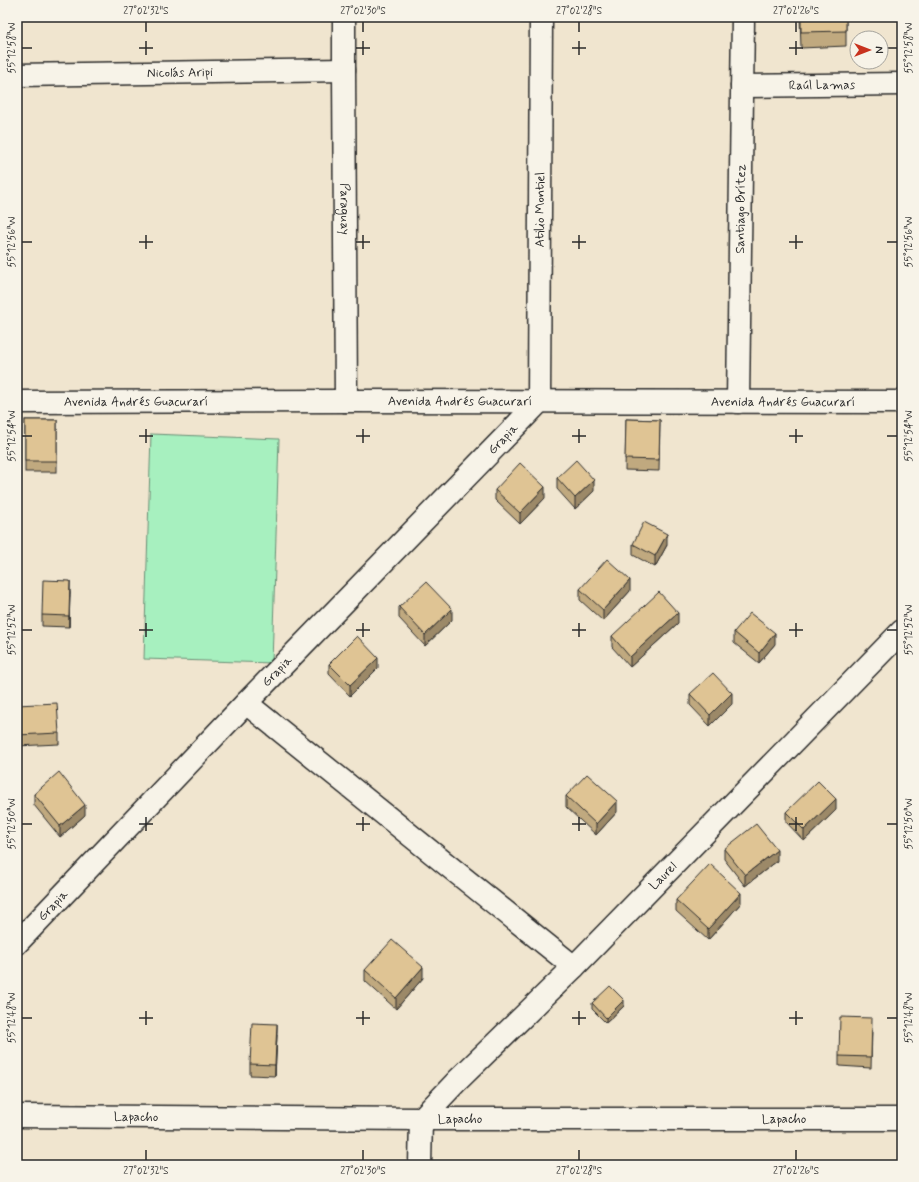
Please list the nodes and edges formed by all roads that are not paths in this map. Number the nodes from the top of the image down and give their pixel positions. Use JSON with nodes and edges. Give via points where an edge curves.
{"nodes":[{"id":1,"x":344,"y":17,"type":"edge"},
{"id":2,"x":541,"y":17,"type":"edge"},
{"id":3,"x":743,"y":17,"type":"edge"},
{"id":4,"x":344,"y":70,"type":"junction"},
{"id":5,"x":17,"y":75,"type":"edge"},
{"id":6,"x":902,"y":84,"type":"edge"},
{"id":7,"x":742,"y":86,"type":"junction"},
{"id":8,"x":346,"y":401,"type":"junction"},
{"id":9,"x":17,"y":402,"type":"edge"},
{"id":10,"x":539,"y":402,"type":"junction"},
{"id":11,"x":738,"y":402,"type":"junction"},
{"id":12,"x":902,"y":402,"type":"edge"},
{"id":13,"x":902,"y":631,"type":"edge"},
{"id":14,"x":246,"y":703,"type":"junction"},
{"id":15,"x":17,"y":943,"type":"edge"},
{"id":16,"x":574,"y":967,"type":"junction"},
{"id":17,"x":17,"y":1116,"type":"edge"},
{"id":18,"x":420,"y":1119,"type":"junction"},
{"id":19,"x":902,"y":1119,"type":"edge"},
{"id":20,"x":420,"y":1165,"type":"edge"}],
"edges":[{"from":1,"to":4,"type":"street","name":"Paraguay"},
{"from":2,"to":10,"type":"street","name":"Atilio Montiel"},
{"from":3,"to":7,"type":"street","name":"Santiago Brítez"},
{"from":4,"to":5,"type":"street","name":"Nicolás Aripi"},
{"from":4,"to":8,"type":"street","name":"Paraguay"},
{"from":6,"to":7,"type":"street","name":"Raúl Lamas"},
{"from":7,"to":11,"type":"street","name":"Santiago Brítez"},
{"from":8,"to":9,"type":"street","name":"Avenida Andrés Guacurarí"},
{"from":8,"to":10,"type":"street","name":"Avenida Andrés Guacurarí"},
{"from":10,"to":11,"type":"street","name":"Avenida Andrés Guacurarí"},
{"from":10,"to":14,"type":"street","name":"Grapia"},
{"from":11,"to":12,"type":"street","name":"Avenida Andrés Guacurarí"},
{"from":13,"to":16,"type":"street","name":"Laurel"},
{"from":14,"to":15,"type":"street","name":"Grapia"},
{"from":14,"to":16,"type":"street"},
{"from":16,"to":18,"type":"street","name":"Laurel"},
{"from":17,"to":18,"type":"street","name":"Lapacho"},
{"from":18,"to":19,"type":"street","name":"Lapacho"},
{"from":18,"to":20,"type":"street"}]}
